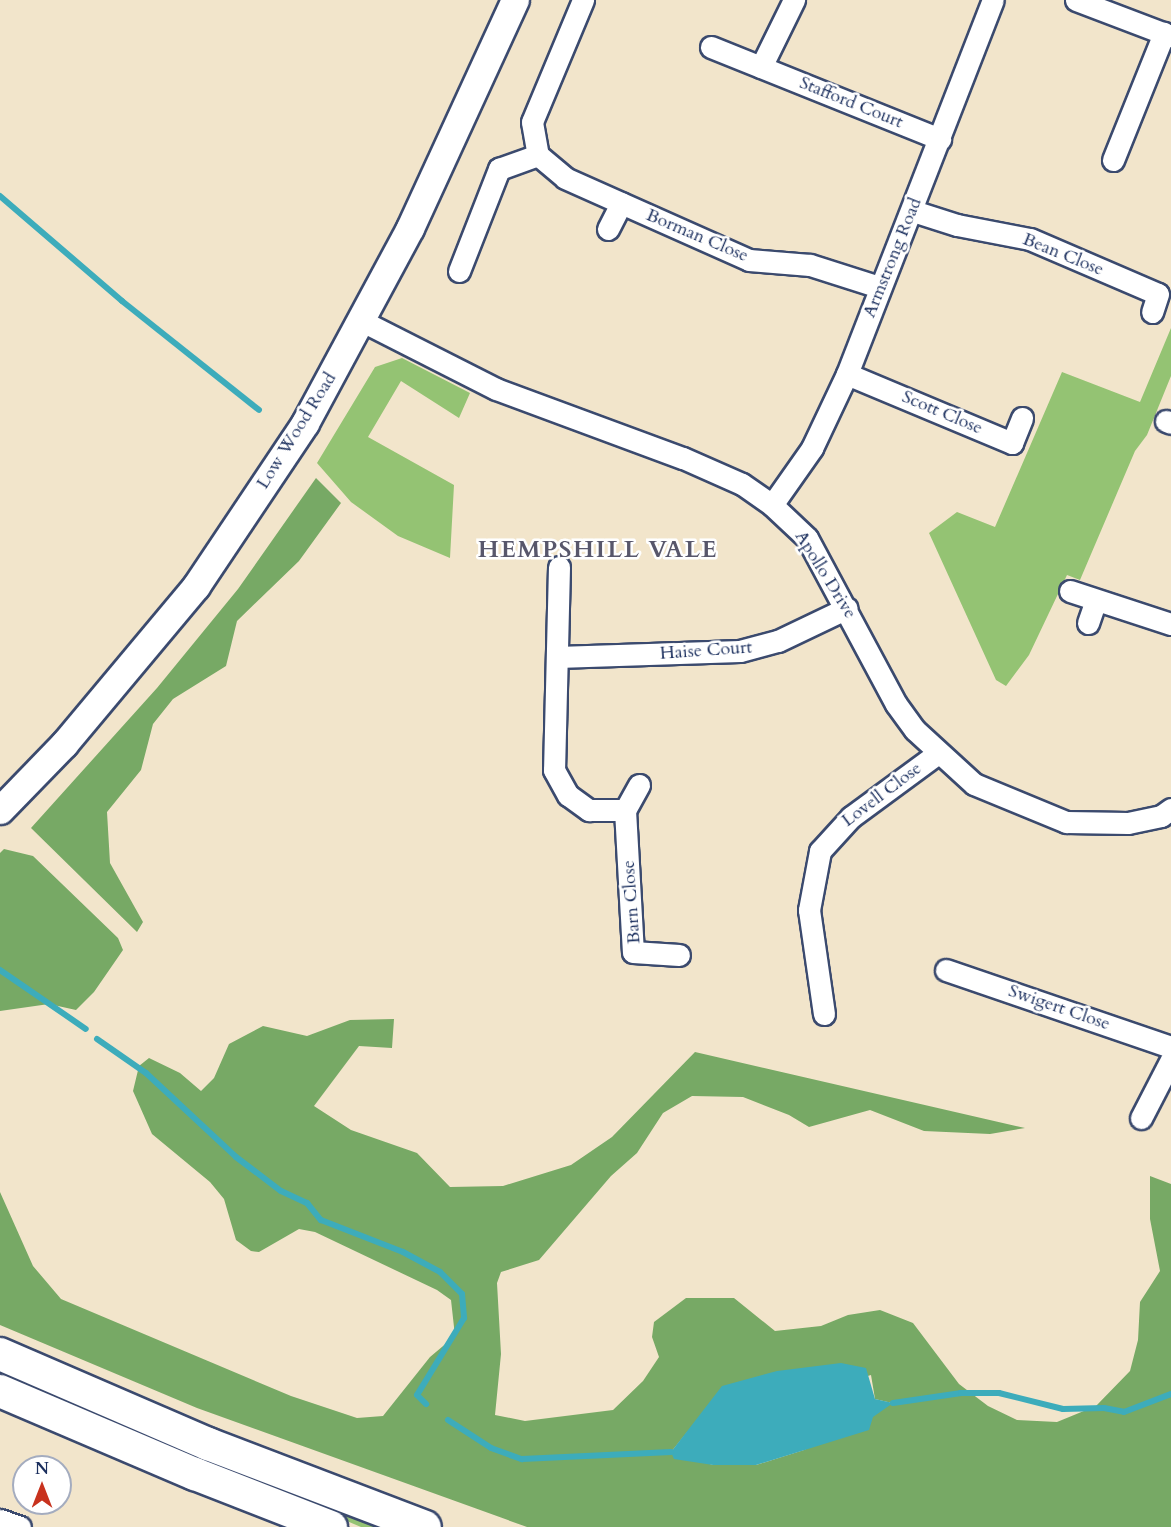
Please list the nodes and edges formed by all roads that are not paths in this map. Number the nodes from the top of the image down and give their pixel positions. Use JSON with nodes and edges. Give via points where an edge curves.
{"nodes":[{"id":1,"x":515,"y":0,"type":"edge"},
{"id":2,"x":583,"y":0,"type":"edge"},
{"id":3,"x":794,"y":0,"type":"edge"},
{"id":4,"x":993,"y":0,"type":"edge"},
{"id":5,"x":1076,"y":0,"type":"edge"},
{"id":6,"x":1167,"y":34,"type":"edge"},
{"id":7,"x":711,"y":47,"type":"dead end"},
{"id":8,"x":761,"y":67,"type":"junction"},
{"id":9,"x":940,"y":139,"type":"junction"},
{"id":10,"x":538,"y":155,"type":"junction"},
{"id":11,"x":1113,"y":160,"type":"dead end"},
{"id":12,"x":621,"y":203,"type":"junction"},
{"id":13,"x":913,"y":211,"type":"junction"},
{"id":14,"x":608,"y":229,"type":"dead end"},
{"id":15,"x":459,"y":271,"type":"dead end"},
{"id":16,"x":879,"y":287,"type":"junction"},
{"id":17,"x":1152,"y":312,"type":"dead end"},
{"id":18,"x":362,"y":321,"type":"junction"},
{"id":19,"x":847,"y":374,"type":"junction"},
{"id":20,"x":1022,"y":418,"type":"dead end"},
{"id":21,"x":772,"y":505,"type":"junction"},
{"id":22,"x":559,"y":567,"type":"dead end"},
{"id":23,"x":1070,"y":591,"type":"dead end"},
{"id":24,"x":1096,"y":600,"type":"junction"},
{"id":25,"x":847,"y":608,"type":"junction"},
{"id":26,"x":1088,"y":623,"type":"dead end"},
{"id":27,"x":1171,"y":624,"type":"edge"},
{"id":28,"x":557,"y":657,"type":"junction"},
{"id":29,"x":938,"y":753,"type":"junction"},
{"id":30,"x":639,"y":785,"type":"dead end"},
{"id":31,"x":1171,"y":809,"type":"edge"},
{"id":32,"x":0,"y":810,"type":"edge"},
{"id":33,"x":625,"y":810,"type":"junction"},
{"id":34,"x":679,"y":955,"type":"dead end"},
{"id":35,"x":946,"y":970,"type":"dead end"},
{"id":36,"x":824,"y":1014,"type":"dead end"},
{"id":37,"x":1171,"y":1047,"type":"edge"},
{"id":38,"x":1171,"y":1060,"type":"edge"},
{"id":39,"x":1141,"y":1118,"type":"dead end"},
{"id":40,"x":0,"y":1354,"type":"edge"},
{"id":41,"x":0,"y":1390,"type":"edge"},
{"id":42,"x":0,"y":1520,"type":"edge"},
{"id":43,"x":20,"y":1527,"type":"edge"},
{"id":44,"x":331,"y":1527,"type":"edge"},
{"id":45,"x":425,"y":1527,"type":"edge"}],
"edges":[{"from":1,"to":18,"type":"main road","name":"Low Wood Road","via":[[410,228]]},
{"from":2,"to":10,"type":"street","via":[[532,122]]},
{"from":3,"to":8,"type":"street"},
{"from":4,"to":9,"type":"street","name":"Armstrong Road"},
{"from":5,"to":6,"type":"street"},
{"from":6,"to":11,"type":"street"},
{"from":7,"to":8,"type":"street","name":"Stafford Court"},
{"from":8,"to":9,"type":"street","name":"Stafford Court"},
{"from":9,"to":13,"type":"street","name":"Armstrong Road"},
{"from":10,"to":12,"type":"street","name":"Borman Close","via":[[565,178]]},
{"from":10,"to":15,"type":"street","via":[[499,169]]},
{"from":12,"to":14,"type":"street"},
{"from":12,"to":16,"type":"street","name":"Borman Close","via":[[749,260],[810,265]]},
{"from":13,"to":16,"type":"street","name":"Armstrong Road"},
{"from":13,"to":17,"type":"street","name":"Bean Close","via":[[957,225],[1030,238],[1158,294]]},
{"from":16,"to":19,"type":"street","name":"Armstrong Road"},
{"from":18,"to":21,"type":"street","name":"Apollo Drive","via":[[496,389],[683,459],[742,484]]},
{"from":18,"to":32,"type":"main road","name":"Low Wood Road","via":[[305,423],[196,586],[64,744]]},
{"from":19,"to":20,"type":"street","name":"Scott Close","via":[[1012,442]]},
{"from":19,"to":21,"type":"street","name":"Armstrong Road","via":[[812,448]]},
{"from":21,"to":25,"type":"street","name":"Apollo Drive","via":[[807,538]]},
{"from":22,"to":28,"type":"street"},
{"from":23,"to":24,"type":"street"},
{"from":24,"to":26,"type":"street"},
{"from":24,"to":27,"type":"street"},
{"from":25,"to":28,"type":"street","name":"Haise Court","via":[[778,641],[740,651]]},
{"from":25,"to":29,"type":"street","name":"Apollo Drive","via":[[896,704]]},
{"from":28,"to":33,"type":"street","via":[[554,770],[568,795],[589,810]]},
{"from":29,"to":31,"type":"street","name":"Apollo Drive","via":[[974,784],[1066,822],[1128,823],[1161,816]]},
{"from":29,"to":36,"type":"street","name":"Lovell Close","via":[[851,817],[820,851],[809,910]]},
{"from":30,"to":33,"type":"street"},
{"from":33,"to":34,"type":"street","name":"Barn Close","via":[[633,952]]},
{"from":35,"to":37,"type":"street","name":"Swigert Close"},
{"from":38,"to":39,"type":"street"},
{"from":40,"to":45,"type":"highway","via":[[208,1444]]},
{"from":41,"to":44,"type":"highway","via":[[195,1474]]},
{"from":42,"to":43,"type":"street"}]}
